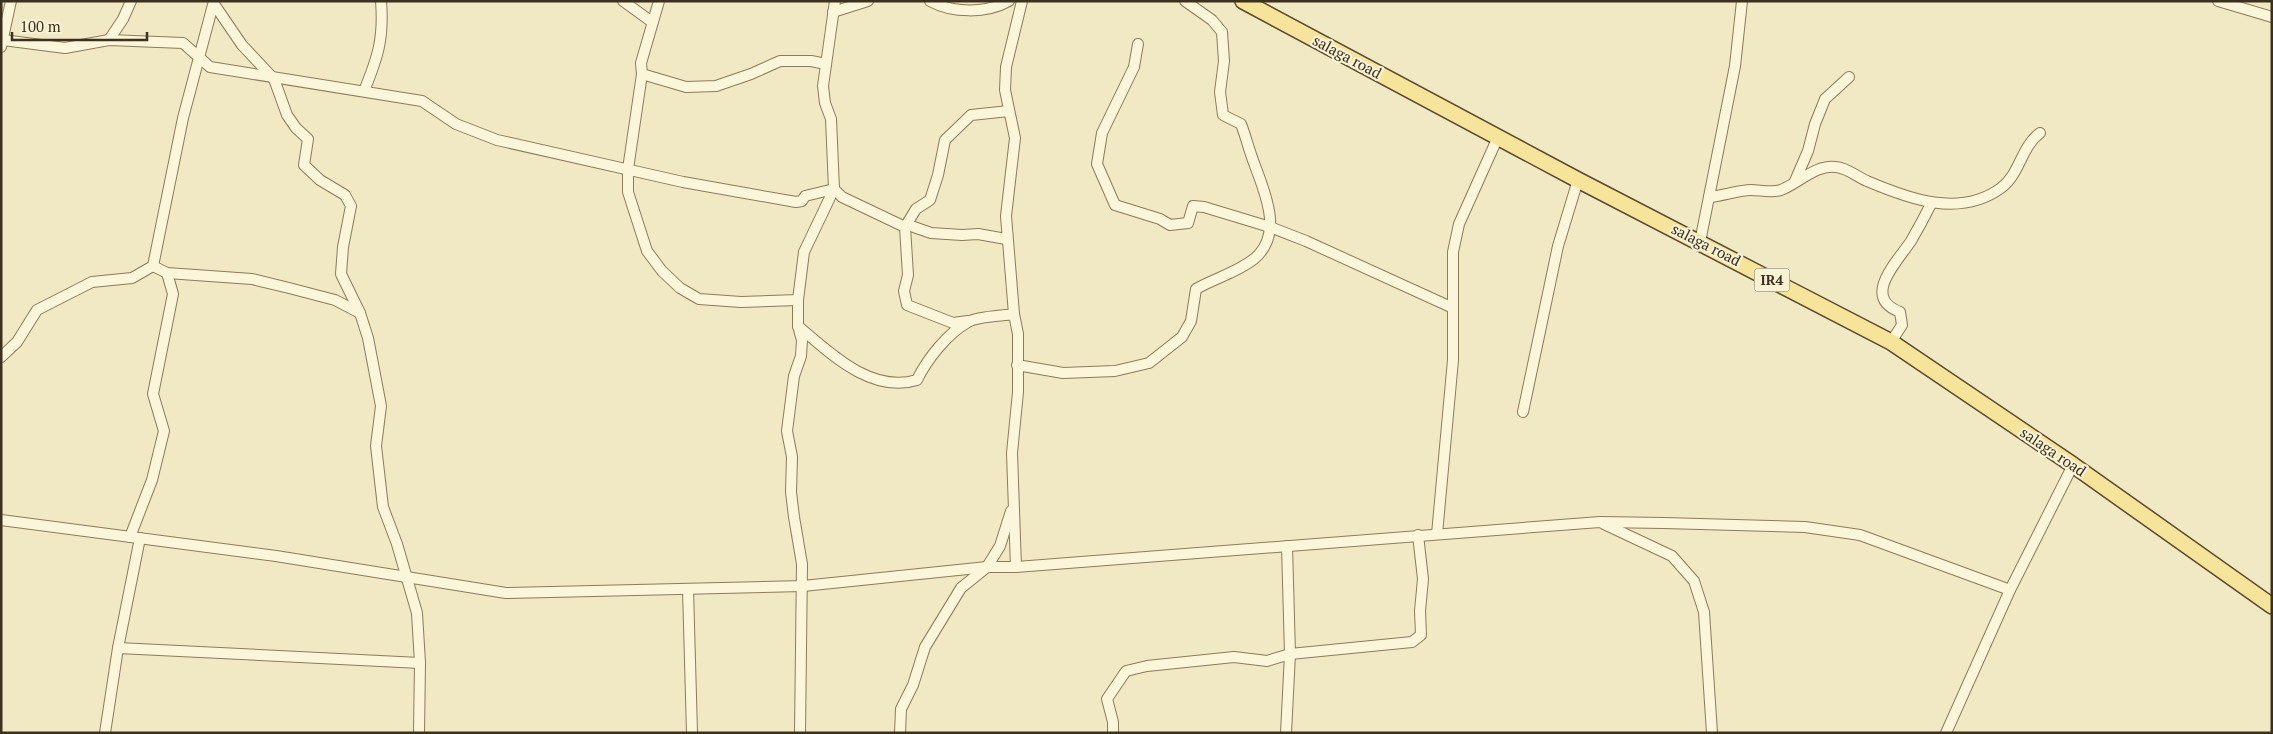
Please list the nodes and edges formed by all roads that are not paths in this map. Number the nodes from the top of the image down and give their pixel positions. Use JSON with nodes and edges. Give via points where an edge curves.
{"nodes":[{"id":1,"x":11,"y":1,"type":"edge"},
{"id":2,"x":131,"y":1,"type":"edge"},
{"id":3,"x":381,"y":1,"type":"edge"},
{"id":4,"x":623,"y":1,"type":"edge"},
{"id":5,"x":659,"y":1,"type":"edge"},
{"id":6,"x":835,"y":1,"type":"edge"},
{"id":7,"x":868,"y":1,"type":"edge"},
{"id":8,"x":930,"y":1,"type":"edge"},
{"id":9,"x":1009,"y":1,"type":"edge"},
{"id":10,"x":1022,"y":1,"type":"edge"},
{"id":11,"x":1185,"y":1,"type":"edge"},
{"id":12,"x":1243,"y":1,"type":"edge"},
{"id":13,"x":1742,"y":1,"type":"edge"},
{"id":14,"x":2218,"y":1,"type":"edge"},
{"id":15,"x":214,"y":3,"type":"edge"},
{"id":16,"x":833,"y":12,"type":"junction"},
{"id":17,"x":2272,"y":17,"type":"edge"},
{"id":18,"x":652,"y":22,"type":"junction"},
{"id":19,"x":109,"y":40,"type":"junction"},
{"id":20,"x":2,"y":43,"type":"edge"},
{"id":21,"x":1138,"y":44,"type":"dead end"},
{"id":22,"x":200,"y":56,"type":"junction"},
{"id":23,"x":826,"y":64,"type":"junction"},
{"id":24,"x":642,"y":74,"type":"junction"},
{"id":25,"x":1849,"y":77,"type":"dead end"},
{"id":26,"x":274,"y":79,"type":"junction"},
{"id":27,"x":364,"y":91,"type":"junction"},
{"id":28,"x":1009,"y":111,"type":"junction"},
{"id":29,"x":2040,"y":133,"type":"dead end"},
{"id":30,"x":1498,"y":137,"type":"junction"},
{"id":31,"x":628,"y":169,"type":"junction"},
{"id":32,"x":1578,"y":180,"type":"junction"},
{"id":33,"x":1795,"y":181,"type":"junction"},
{"id":34,"x":834,"y":189,"type":"junction"},
{"id":35,"x":1709,"y":197,"type":"junction"},
{"id":36,"x":1931,"y":204,"type":"junction"},
{"id":37,"x":906,"y":226,"type":"junction"},
{"id":38,"x":1270,"y":227,"type":"junction"},
{"id":39,"x":1006,"y":239,"type":"junction"},
{"id":40,"x":1700,"y":242,"type":"junction"},
{"id":41,"x":154,"y":266,"type":"junction"},
{"id":42,"x":167,"y":274,"type":"junction"},
{"id":43,"x":798,"y":300,"type":"junction"},
{"id":44,"x":1453,"y":308,"type":"junction"},
{"id":45,"x":360,"y":313,"type":"junction"},
{"id":46,"x":1014,"y":314,"type":"junction"},
{"id":47,"x":969,"y":321,"type":"junction"},
{"id":48,"x":798,"y":326,"type":"junction"},
{"id":49,"x":1891,"y":342,"type":"junction"},
{"id":50,"x":1,"y":357,"type":"edge"},
{"id":51,"x":1017,"y":365,"type":"junction"},
{"id":52,"x":1523,"y":412,"type":"dead end"},
{"id":53,"x":2073,"y":465,"type":"junction"},
{"id":54,"x":1013,"y":507,"type":"junction"},
{"id":55,"x":1,"y":520,"type":"edge"},
{"id":56,"x":1600,"y":522,"type":"junction"},
{"id":57,"x":1436,"y":534,"type":"junction"},
{"id":58,"x":1418,"y":536,"type":"junction"},
{"id":59,"x":135,"y":537,"type":"junction"},
{"id":60,"x":1288,"y":546,"type":"junction"},
{"id":61,"x":987,"y":567,"type":"junction"},
{"id":62,"x":1016,"y":567,"type":"junction"},
{"id":63,"x":407,"y":575,"type":"junction"},
{"id":64,"x":803,"y":586,"type":"junction"},
{"id":65,"x":688,"y":589,"type":"junction"},
{"id":66,"x":2010,"y":590,"type":"junction"},
{"id":67,"x":2272,"y":606,"type":"edge"},
{"id":68,"x":118,"y":648,"type":"junction"},
{"id":69,"x":1290,"y":654,"type":"junction"},
{"id":70,"x":420,"y":663,"type":"junction"},
{"id":71,"x":105,"y":733,"type":"edge"},
{"id":72,"x":419,"y":733,"type":"edge"},
{"id":73,"x":692,"y":733,"type":"edge"},
{"id":74,"x":800,"y":733,"type":"edge"},
{"id":75,"x":900,"y":733,"type":"edge"},
{"id":76,"x":1113,"y":733,"type":"edge"},
{"id":77,"x":1286,"y":733,"type":"edge"},
{"id":78,"x":1712,"y":733,"type":"edge"},
{"id":79,"x":1946,"y":733,"type":"edge"}],
"edges":[{"from":1,"to":20,"type":"street"},
{"from":2,"to":19,"type":"street"},
{"from":3,"to":27,"type":"street","via":[[380,50]]},
{"from":4,"to":18,"type":"street"},
{"from":5,"to":18,"type":"street"},
{"from":6,"to":16,"type":"street"},
{"from":7,"to":16,"type":"street"},
{"from":8,"to":9,"type":"street","via":[[966,11],[1003,5]]},
{"from":10,"to":28,"type":"street","via":[[1006,67],[1005,90]]},
{"from":11,"to":38,"type":"street","via":[[1212,20],[1222,32],[1224,61],[1220,92],[1223,115],[1241,124],[1245,132],[1268,202]]},
{"from":12,"to":30,"type":"main road","name":"salaga road","number":"IR4"},
{"from":13,"to":35,"type":"street","via":[[1735,66]]},
{"from":14,"to":17,"type":"street"},
{"from":15,"to":22,"type":"street"},
{"from":15,"to":26,"type":"street","via":[[242,44]]},
{"from":16,"to":23,"type":"street"},
{"from":18,"to":24,"type":"street","via":[[641,63]]},
{"from":19,"to":20,"type":"street","via":[[65,48]]},
{"from":19,"to":22,"type":"street","via":[[183,43]]},
{"from":21,"to":38,"type":"street","via":[[1134,66],[1102,133],[1097,164],[1115,205],[1170,225],[1188,223],[1193,206]]},
{"from":22,"to":26,"type":"street","via":[[210,68]]},
{"from":22,"to":41,"type":"street","via":[[183,118]]},
{"from":23,"to":24,"type":"street","via":[[780,61],[716,86],[686,87]]},
{"from":23,"to":34,"type":"street","via":[[823,86],[831,119]]},
{"from":24,"to":31,"type":"street"},
{"from":25,"to":33,"type":"street","via":[[1825,99]]},
{"from":26,"to":27,"type":"street"},
{"from":26,"to":45,"type":"street","via":[[287,115],[308,139],[304,165],[320,180],[345,195],[351,206],[341,274]]},
{"from":27,"to":31,"type":"street","via":[[422,101],[456,124],[497,140]]},
{"from":28,"to":37,"type":"street","via":[[971,115],[945,140],[930,200],[916,209]]},
{"from":28,"to":39,"type":"street","via":[[1016,138],[1008,185]]},
{"from":29,"to":36,"type":"street","via":[[2030,140],[2010,179],[2001,188],[1982,198]]},
{"from":30,"to":32,"type":"main road","name":"salaga road","number":"IR4"},
{"from":30,"to":44,"type":"street","via":[[1458,224],[1453,252]]},
{"from":31,"to":34,"type":"street","via":[[796,202],[805,196]]},
{"from":31,"to":43,"type":"street","via":[[628,192],[647,250],[680,288],[699,299],[741,302]]},
{"from":32,"to":40,"type":"main road","name":"salaga road","number":"IR4"},
{"from":32,"to":52,"type":"street","via":[[1558,246]]},
{"from":33,"to":35,"type":"street","via":[[1780,190],[1750,190]]},
{"from":33,"to":36,"type":"street","via":[[1817,170],[1836,166],[1894,193]]},
{"from":34,"to":37,"type":"street","via":[[842,197]]},
{"from":34,"to":43,"type":"street","via":[[804,252]]},
{"from":35,"to":40,"type":"street"},
{"from":36,"to":49,"type":"street","via":[[1894,263],[1882,293],[1884,302],[1900,312],[1902,325]]},
{"from":37,"to":39,"type":"street","via":[[931,234],[978,234]]},
{"from":37,"to":47,"type":"street","via":[[908,275],[904,291],[908,305],[953,323]]},
{"from":38,"to":44,"type":"street"},
{"from":38,"to":51,"type":"street","via":[[1266,245],[1255,258],[1196,289],[1191,321],[1182,337],[1149,363],[1115,371],[1063,373]]},
{"from":39,"to":46,"type":"street"},
{"from":40,"to":49,"type":"main road","name":"salaga road","number":"IR4"},
{"from":41,"to":42,"type":"street"},
{"from":41,"to":50,"type":"street","via":[[132,278],[92,282],[37,310],[17,342]]},
{"from":42,"to":45,"type":"street","via":[[252,279],[334,300]]},
{"from":42,"to":59,"type":"street","via":[[173,294],[153,394],[164,431]]},
{"from":43,"to":48,"type":"street"},
{"from":44,"to":57,"type":"street","via":[[1453,360]]},
{"from":45,"to":63,"type":"street","via":[[368,338],[380,406],[376,446],[383,507]]},
{"from":46,"to":47,"type":"street"},
{"from":46,"to":51,"type":"street","via":[[1018,334]]},
{"from":47,"to":48,"type":"street","via":[[951,335],[923,368],[918,380],[905,384],[862,374]]},
{"from":48,"to":64,"type":"street","via":[[802,340],[787,431]]},
{"from":49,"to":53,"type":"main road","name":"salaga road","number":"IR4"},
{"from":51,"to":54,"type":"street","via":[[1018,392],[1012,453]]},
{"from":53,"to":66,"type":"street"},
{"from":53,"to":67,"type":"main road","name":"salaga road","number":"IR4"},
{"from":54,"to":61,"type":"street","via":[[1000,546]]},
{"from":54,"to":62,"type":"street"},
{"from":55,"to":59,"type":"street"},
{"from":56,"to":57,"type":"street"},
{"from":56,"to":66,"type":"street","via":[[1805,527],[1860,534]]},
{"from":56,"to":78,"type":"street","via":[[1672,556],[1694,581],[1704,612]]},
{"from":57,"to":58,"type":"street"},
{"from":58,"to":60,"type":"street"},
{"from":58,"to":69,"type":"street","via":[[1423,579],[1421,635],[1412,642]]},
{"from":59,"to":63,"type":"street"},
{"from":59,"to":68,"type":"street"},
{"from":60,"to":62,"type":"street"},
{"from":60,"to":69,"type":"street"},
{"from":61,"to":62,"type":"street"},
{"from":61,"to":64,"type":"street"},
{"from":61,"to":75,"type":"street","via":[[961,588],[926,647],[901,709]]},
{"from":63,"to":65,"type":"street","via":[[506,593]]},
{"from":63,"to":70,"type":"street","via":[[417,613]]},
{"from":64,"to":65,"type":"street"},
{"from":64,"to":74,"type":"street"},
{"from":65,"to":73,"type":"street"},
{"from":66,"to":79,"type":"street"},
{"from":68,"to":70,"type":"street"},
{"from":68,"to":71,"type":"street"},
{"from":69,"to":76,"type":"street","via":[[1267,660],[1234,657],[1126,671],[1107,700]]},
{"from":69,"to":77,"type":"street"},
{"from":70,"to":72,"type":"street"}]}
